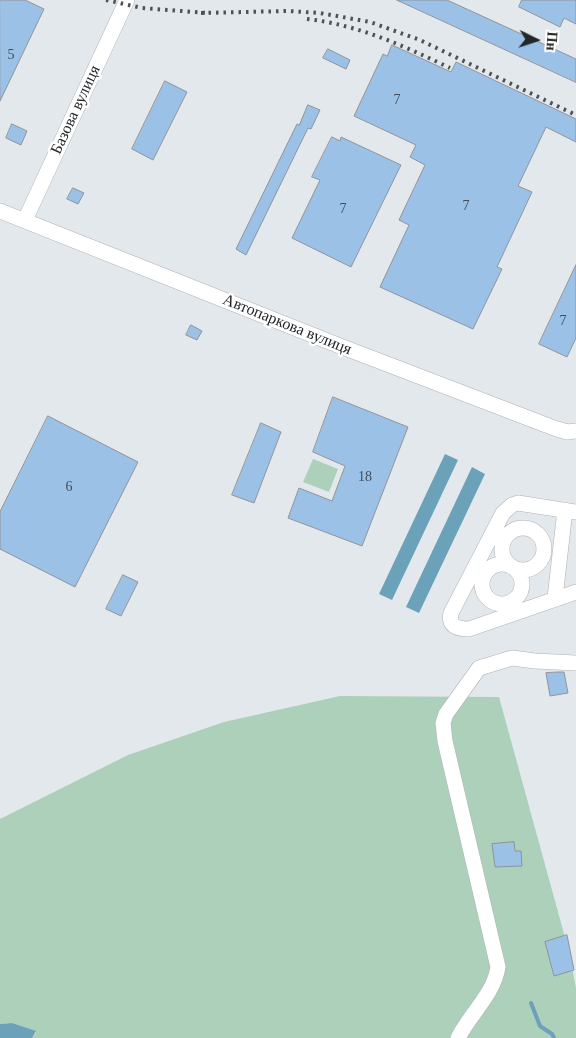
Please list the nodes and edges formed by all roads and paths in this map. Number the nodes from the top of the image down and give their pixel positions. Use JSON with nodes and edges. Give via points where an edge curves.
{"nodes":[{"id":1,"x":127,"y":0,"type":"edge"},
{"id":2,"x":0,"y":211,"type":"edge"},
{"id":3,"x":25,"y":220,"type":"junction"},
{"id":4,"x":576,"y":431,"type":"edge"},
{"id":5,"x":541,"y":506,"type":"junction"},
{"id":6,"x":570,"y":511,"type":"edge"},
{"id":7,"x":533,"y":531,"type":"junction"},
{"id":8,"x":576,"y":592,"type":"edge"},
{"id":9,"x":556,"y":598,"type":"junction"},
{"id":10,"x":576,"y":663,"type":"edge"},
{"id":11,"x":458,"y":1038,"type":"edge"}],
"edges":[{"from":1,"to":3,"type":"street","name":"Базова вулиця"},
{"from":2,"to":3,"type":"street","name":"Автопаркова вулиця"},
{"from":3,"to":4,"type":"street","name":"Автопаркова вулиця","via":[[545,425],[567,432]]},
{"from":5,"to":6,"type":"street"},
{"from":5,"to":7,"type":"street"},
{"from":5,"to":9,"type":"street","via":[[518,503],[503,513],[451,613],[451,623],[460,629],[469,629]]},
{"from":6,"to":9,"type":"street"},
{"from":7,"to":7,"type":"street","via":[[544,544],[540,562],[530,568],[513,567],[505,559],[504,541],[516,529]]},
{"from":8,"to":9,"type":"street"},
{"from":10,"to":11,"type":"street","via":[[512,658],[479,668],[443,723],[498,967],[491,989]]}]}
